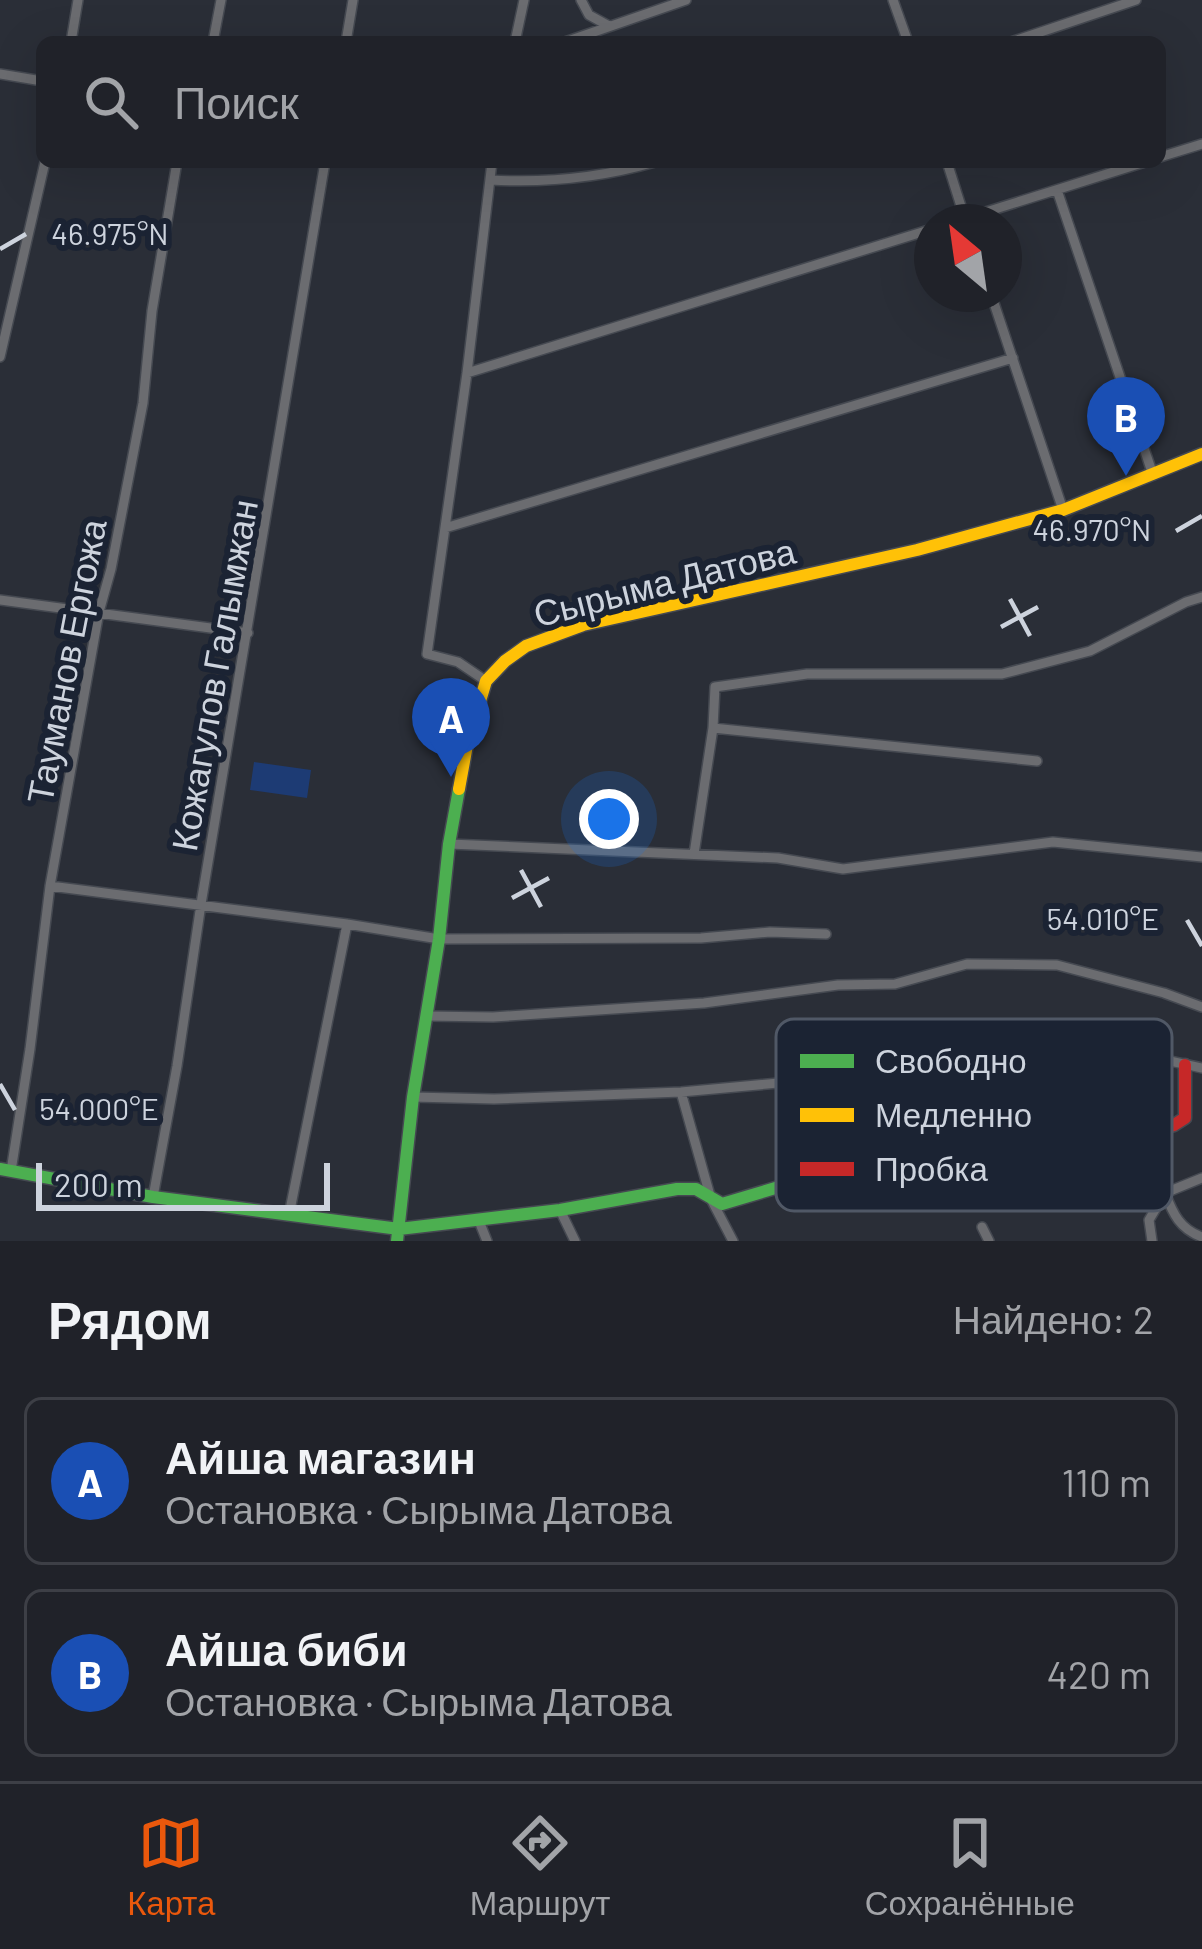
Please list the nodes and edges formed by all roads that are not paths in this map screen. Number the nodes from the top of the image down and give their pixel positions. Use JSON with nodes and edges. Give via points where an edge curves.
{"nodes":[{"id":1,"x":78,"y":0,"type":"edge"},
{"id":2,"x":221,"y":0,"type":"edge"},
{"id":3,"x":353,"y":0,"type":"edge"},
{"id":4,"x":524,"y":0,"type":"edge"},
{"id":5,"x":581,"y":0,"type":"edge"},
{"id":6,"x":686,"y":0,"type":"edge"},
{"id":7,"x":893,"y":0,"type":"edge"},
{"id":8,"x":1136,"y":0,"type":"edge"},
{"id":9,"x":609,"y":26,"type":"junction"},
{"id":10,"x":72,"y":36,"type":"edge"},
{"id":11,"x":215,"y":36,"type":"edge"},
{"id":12,"x":347,"y":36,"type":"edge"},
{"id":13,"x":516,"y":36,"type":"edge"},
{"id":14,"x":582,"y":36,"type":"edge"},
{"id":15,"x":906,"y":36,"type":"edge"},
{"id":16,"x":1029,"y":36,"type":"edge"},
{"id":17,"x":0,"y":74,"type":"edge"},
{"id":18,"x":36,"y":80,"type":"edge"},
{"id":19,"x":1202,"y":144,"type":"edge"},
{"id":20,"x":1166,"y":155,"type":"edge"},
{"id":21,"x":45,"y":168,"type":"edge"},
{"id":22,"x":176,"y":168,"type":"edge"},
{"id":23,"x":324,"y":168,"type":"edge"},
{"id":24,"x":492,"y":168,"type":"edge"},
{"id":25,"x":628,"y":168,"type":"edge"},
{"id":26,"x":949,"y":168,"type":"edge"},
{"id":27,"x":1125,"y":168,"type":"edge"},
{"id":28,"x":491,"y":180,"type":"junction"},
{"id":29,"x":1057,"y":190,"type":"junction"},
{"id":30,"x":958,"y":204,"type":"edge"},
{"id":31,"x":1014,"y":204,"type":"edge"},
{"id":32,"x":914,"y":235,"type":"edge"},
{"id":33,"x":997,"y":312,"type":"edge"},
{"id":34,"x":0,"y":357,"type":"edge"},
{"id":35,"x":1013,"y":358,"type":"junction"},
{"id":36,"x":467,"y":373,"type":"junction"},
{"id":37,"x":1202,"y":454,"type":"edge"},
{"id":38,"x":1153,"y":475,"type":"junction"},
{"id":39,"x":1063,"y":509,"type":"junction"},
{"id":40,"x":445,"y":528,"type":"junction"},
{"id":41,"x":1202,"y":597,"type":"edge"},
{"id":42,"x":0,"y":600,"type":"edge"},
{"id":43,"x":99,"y":613,"type":"junction"},
{"id":44,"x":248,"y":633,"type":"junction"},
{"id":45,"x":486,"y":681,"type":"junction"},
{"id":46,"x":713,"y":728,"type":"junction"},
{"id":47,"x":1037,"y":761,"type":"dead end"},
{"id":48,"x":449,"y":844,"type":"junction"},
{"id":49,"x":694,"y":854,"type":"junction"},
{"id":50,"x":1202,"y":856,"type":"edge"},
{"id":51,"x":50,"y":886,"type":"junction"},
{"id":52,"x":201,"y":904,"type":"junction"},
{"id":53,"x":346,"y":924,"type":"junction"},
{"id":54,"x":826,"y":934,"type":"dead end"},
{"id":55,"x":439,"y":939,"type":"junction"},
{"id":56,"x":1202,"y":1006,"type":"edge"},
{"id":57,"x":427,"y":1016,"type":"junction"},
{"id":58,"x":1172,"y":1062,"type":"edge"},
{"id":59,"x":1184,"y":1065,"type":"junction"},
{"id":60,"x":1202,"y":1068,"type":"edge"},
{"id":61,"x":776,"y":1083,"type":"edge"},
{"id":62,"x":681,"y":1092,"type":"junction"},
{"id":63,"x":413,"y":1097,"type":"junction"},
{"id":64,"x":1172,"y":1127,"type":"edge"},
{"id":65,"x":6,"y":1170,"type":"edge"},
{"id":66,"x":1202,"y":1178,"type":"edge"},
{"id":67,"x":776,"y":1188,"type":"edge"},
{"id":68,"x":1172,"y":1190,"type":"edge"},
{"id":69,"x":153,"y":1197,"type":"junction"},
{"id":70,"x":711,"y":1199,"type":"junction"},
{"id":71,"x":560,"y":1210,"type":"junction"},
{"id":72,"x":1154,"y":1211,"type":"edge"},
{"id":73,"x":1172,"y":1211,"type":"edge"},
{"id":74,"x":289,"y":1215,"type":"junction"},
{"id":75,"x":479,"y":1221,"type":"junction"},
{"id":76,"x":982,"y":1227,"type":"dead end"},
{"id":77,"x":398,"y":1235,"type":"edge"},
{"id":78,"x":1202,"y":1238,"type":"edge"},
{"id":79,"x":487,"y":1241,"type":"edge"},
{"id":80,"x":575,"y":1241,"type":"edge"},
{"id":81,"x":733,"y":1241,"type":"edge"},
{"id":82,"x":989,"y":1241,"type":"edge"},
{"id":83,"x":1152,"y":1241,"type":"edge"}],
"edges":[{"from":1,"to":10,"type":"street"},
{"from":2,"to":11,"type":"street"},
{"from":3,"to":12,"type":"street"},
{"from":4,"to":13,"type":"street"},
{"from":5,"to":9,"type":"street"},
{"from":6,"to":9,"type":"street"},
{"from":7,"to":15,"type":"street"},
{"from":8,"to":16,"type":"street"},
{"from":9,"to":14,"type":"street"},
{"from":17,"to":18,"type":"street"},
{"from":19,"to":20,"type":"street"},
{"from":21,"to":34,"type":"street"},
{"from":22,"to":43,"type":"street","name":"Тауманов Ергожа","via":[[143,403]]},
{"from":23,"to":44,"type":"street","name":"Кожагулов Галымжан"},
{"from":24,"to":28,"type":"street"},
{"from":25,"to":28,"type":"street","via":[[537,182]]},
{"from":26,"to":30,"type":"street"},
{"from":27,"to":29,"type":"street"},
{"from":28,"to":36,"type":"street"},
{"from":29,"to":31,"type":"street"},
{"from":29,"to":38,"type":"street"},
{"from":32,"to":36,"type":"street"},
{"from":33,"to":35,"type":"street"},
{"from":35,"to":39,"type":"street"},
{"from":35,"to":40,"type":"street"},
{"from":36,"to":40,"type":"street"},
{"from":37,"to":38,"type":"street","name":"Сырыма Датова"},
{"from":38,"to":39,"type":"street","name":"Сырыма Датова"},
{"from":39,"to":45,"type":"street","name":"Сырыма Датова","via":[[584,625],[526,646]]},
{"from":40,"to":45,"type":"street","via":[[427,654]]},
{"from":41,"to":46,"type":"street","via":[[1090,651],[1002,674],[806,674],[716,687]]},
{"from":42,"to":43,"type":"street"},
{"from":43,"to":44,"type":"street"},
{"from":43,"to":51,"type":"street","name":"Тауманов Ергожа"},
{"from":44,"to":52,"type":"street","name":"Кожагулов Галымжан"},
{"from":45,"to":48,"type":"street"},
{"from":46,"to":47,"type":"street"},
{"from":46,"to":49,"type":"street"},
{"from":48,"to":49,"type":"street"},
{"from":48,"to":55,"type":"street"},
{"from":49,"to":50,"type":"street","via":[[843,869],[1054,842]]},
{"from":51,"to":52,"type":"street"},
{"from":51,"to":65,"type":"street","name":"Тауманов Ергожа"},
{"from":52,"to":53,"type":"street"},
{"from":52,"to":69,"type":"street","name":"Кожагулов Галымжан"},
{"from":53,"to":55,"type":"street"},
{"from":53,"to":74,"type":"street"},
{"from":54,"to":55,"type":"street"},
{"from":55,"to":57,"type":"street"},
{"from":56,"to":57,"type":"street","via":[[1057,965],[967,964],[895,984],[704,1003]]},
{"from":57,"to":63,"type":"street"},
{"from":58,"to":59,"type":"street"},
{"from":59,"to":60,"type":"street"},
{"from":59,"to":64,"type":"street","via":[[1185,1118]]},
{"from":61,"to":62,"type":"street"},
{"from":62,"to":63,"type":"street"},
{"from":62,"to":70,"type":"street"},
{"from":63,"to":77,"type":"street"},
{"from":65,"to":69,"type":"street"},
{"from":66,"to":68,"type":"street"},
{"from":67,"to":70,"type":"street","via":[[734,1202]]},
{"from":69,"to":74,"type":"street"},
{"from":70,"to":71,"type":"street","via":[[677,1189]]},
{"from":70,"to":81,"type":"street"},
{"from":71,"to":75,"type":"street"},
{"from":71,"to":80,"type":"street"},
{"from":72,"to":83,"type":"street"},
{"from":73,"to":78,"type":"street"},
{"from":74,"to":77,"type":"street"},
{"from":75,"to":77,"type":"street"},
{"from":75,"to":79,"type":"street"},
{"from":76,"to":82,"type":"street"}]}
